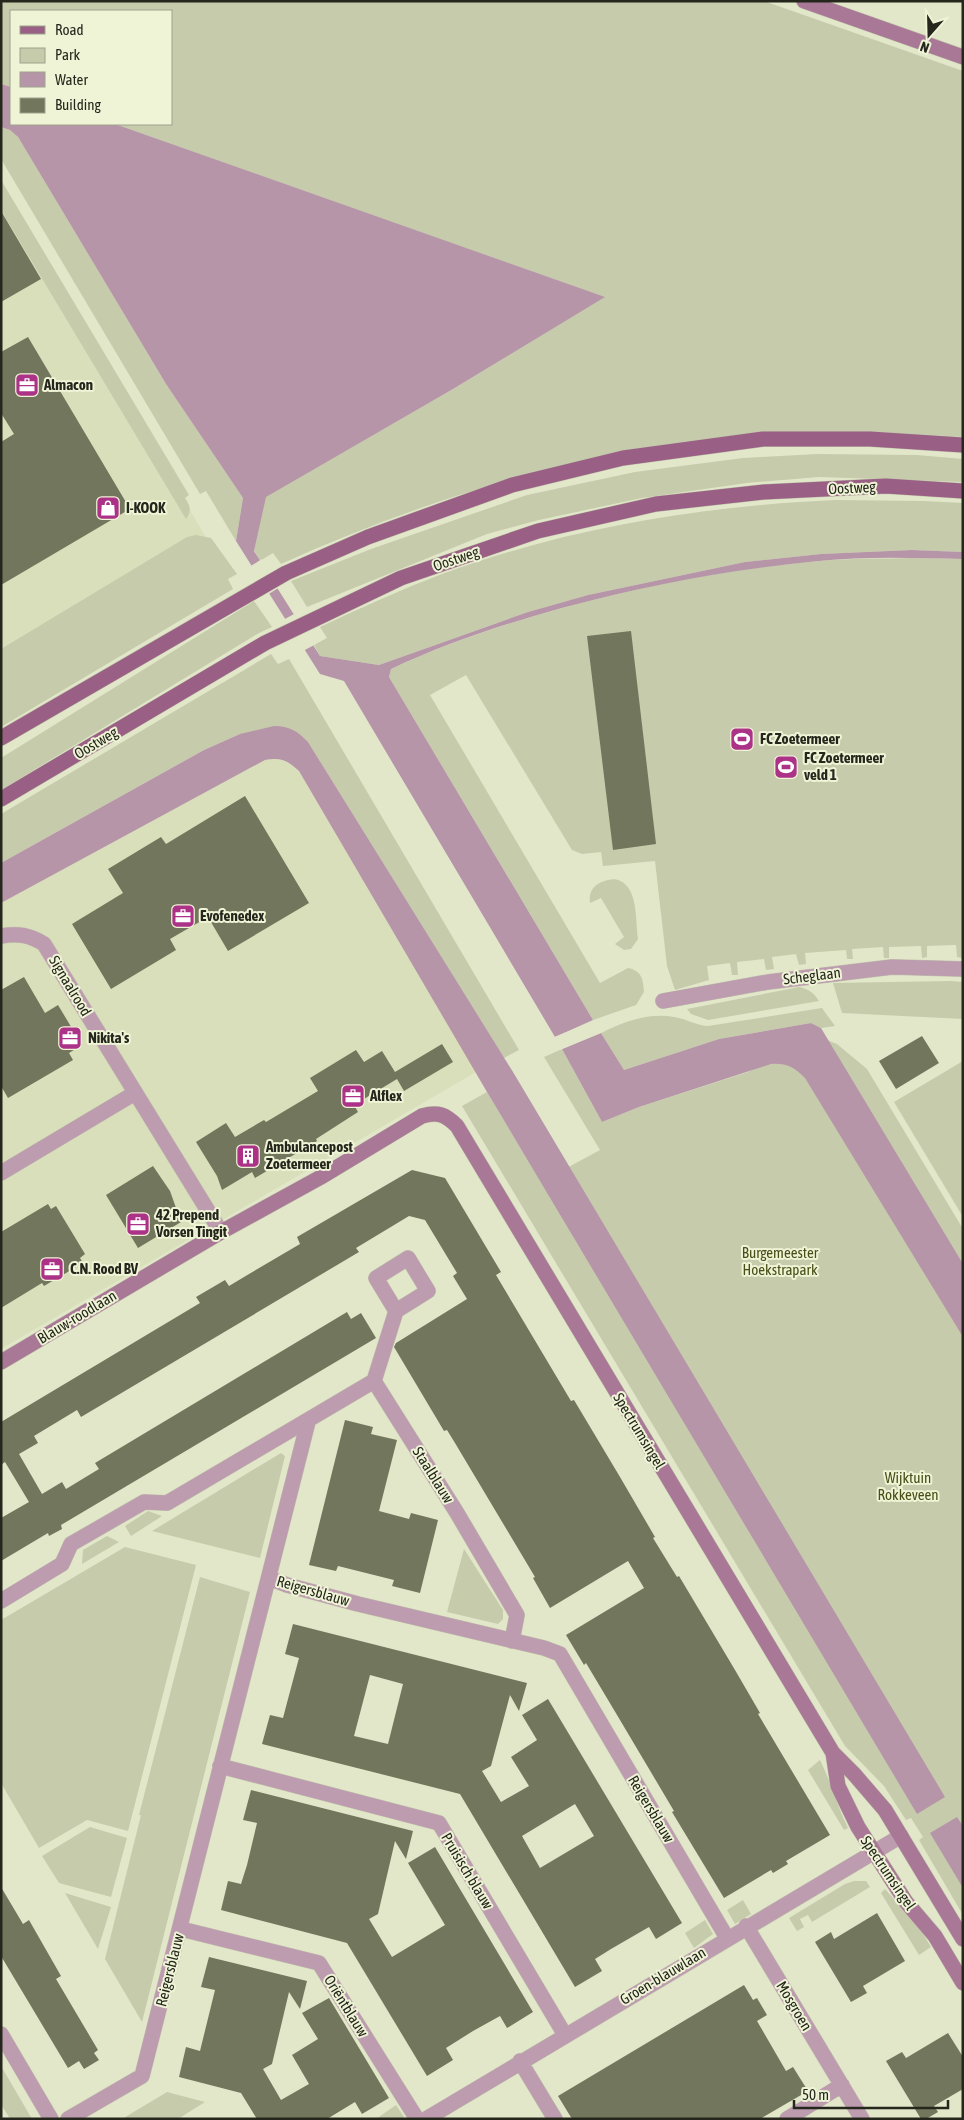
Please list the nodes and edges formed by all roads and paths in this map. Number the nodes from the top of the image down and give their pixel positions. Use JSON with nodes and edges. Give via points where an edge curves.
{"nodes":[{"id":1,"x":804,"y":1,"type":"edge"},
{"id":2,"x":963,"y":57,"type":"edge"},
{"id":3,"x":963,"y":445,"type":"edge"},
{"id":4,"x":963,"y":492,"type":"edge"},
{"id":5,"x":1,"y":738,"type":"edge"},
{"id":6,"x":1,"y":799,"type":"edge"},
{"id":7,"x":1,"y":936,"type":"edge"},
{"id":8,"x":963,"y":969,"type":"edge"},
{"id":9,"x":664,"y":1001,"type":"dead end"},
{"id":10,"x":135,"y":1094,"type":"junction"},
{"id":11,"x":441,"y":1114,"type":"joint"},
{"id":12,"x":1,"y":1173,"type":"edge"},
{"id":13,"x":221,"y":1232,"type":"junction"},
{"id":14,"x":396,"y":1311,"type":"dead end"},
{"id":15,"x":1,"y":1362,"type":"edge"},
{"id":16,"x":374,"y":1382,"type":"junction"},
{"id":17,"x":308,"y":1422,"type":"junction"},
{"id":18,"x":269,"y":1578,"type":"junction"},
{"id":19,"x":1,"y":1600,"type":"edge"},
{"id":20,"x":512,"y":1641,"type":"junction"},
{"id":21,"x":833,"y":1753,"type":"junction"},
{"id":22,"x":220,"y":1766,"type":"junction"},
{"id":23,"x":901,"y":1836,"type":"junction"},
{"id":24,"x":874,"y":1852,"type":"junction"},
{"id":25,"x":746,"y":1926,"type":"junction"},
{"id":26,"x":180,"y":1929,"type":"junction"},
{"id":27,"x":727,"y":1938,"type":"junction"},
{"id":28,"x":963,"y":1939,"type":"edge"},
{"id":29,"x":963,"y":1984,"type":"edge"},
{"id":30,"x":1,"y":2034,"type":"edge"},
{"id":31,"x":565,"y":2035,"type":"junction"},
{"id":32,"x":520,"y":2061,"type":"junction"},
{"id":33,"x":842,"y":2085,"type":"junction"},
{"id":34,"x":51,"y":2119,"type":"edge"},
{"id":35,"x":68,"y":2119,"type":"edge"},
{"id":36,"x":417,"y":2119,"type":"edge"},
{"id":37,"x":426,"y":2119,"type":"edge"},
{"id":38,"x":555,"y":2119,"type":"edge"},
{"id":39,"x":787,"y":2119,"type":"edge"},
{"id":40,"x":862,"y":2119,"type":"edge"}],
"edges":[{"from":1,"to":2,"type":"street"},
{"from":3,"to":5,"type":"main road","via":[[870,439],[763,439],[623,458],[512,485],[368,537],[286,573]]},
{"from":4,"to":6,"type":"main road","name":"Oostweg","via":[[886,486],[764,492],[656,504],[538,531],[401,578],[314,618],[265,643]]},
{"from":7,"to":10,"type":"street","name":"Signaalrood","via":[[32,936],[44,944]]},
{"from":8,"to":9,"type":"street","name":"Scheglaan","via":[[892,967],[768,982]]},
{"from":10,"to":12,"type":"street"},
{"from":10,"to":13,"type":"street","name":"Signaalrood"},
{"from":11,"to":13,"type":"street","name":"Blauw-roodlaan","via":[[422,1116]]},
{"from":11,"to":21,"type":"street","name":"Spectrumsingel","via":[[457,1126]]},
{"from":13,"to":15,"type":"street","name":"Blauw-roodlaan"},
{"from":14,"to":16,"type":"street"},
{"from":16,"to":17,"type":"street"},
{"from":16,"to":20,"type":"street","name":"Staalblauw","via":[[517,1615]]},
{"from":17,"to":18,"type":"street"},
{"from":17,"to":19,"type":"street","via":[[167,1503],[144,1502],[71,1544],[62,1564]]},
{"from":18,"to":20,"type":"street","name":"Reigersblauw","via":[[358,1604]]},
{"from":18,"to":22,"type":"street","name":"Reigersblauw"},
{"from":20,"to":27,"type":"street","name":"Reigersblauw","via":[[560,1654]]},
{"from":21,"to":23,"type":"street","name":"Spectrumsingel","via":[[885,1810]]},
{"from":21,"to":24,"type":"street","name":"Spectrumsingel","via":[[838,1786]]},
{"from":22,"to":26,"type":"street","name":"Reigersblauw"},
{"from":22,"to":31,"type":"street","name":"Pruisisch blauw","via":[[439,1824]]},
{"from":23,"to":24,"type":"street","name":"Groen-blauwlaan"},
{"from":23,"to":28,"type":"street","name":"Spectrumsingel"},
{"from":24,"to":25,"type":"street","name":"Groen-blauwlaan"},
{"from":24,"to":29,"type":"street","name":"Spectrumsingel","via":[[906,1902],[935,1936]]},
{"from":25,"to":27,"type":"street","name":"Groen-blauwlaan"},
{"from":25,"to":33,"type":"street","name":"Mosgroen"},
{"from":26,"to":35,"type":"street","name":"Reigersblauw","via":[[142,2076]]},
{"from":26,"to":36,"type":"street","name":"Oriëntblauw","via":[[319,1963]]},
{"from":27,"to":31,"type":"street","name":"Groen-blauwlaan"},
{"from":30,"to":34,"type":"street"},
{"from":31,"to":32,"type":"street","name":"Groen-blauwlaan"},
{"from":32,"to":37,"type":"street","name":"Groen-blauwlaan"},
{"from":32,"to":38,"type":"street"},
{"from":33,"to":39,"type":"street"},
{"from":33,"to":40,"type":"street","name":"Mosgroen"}]}
